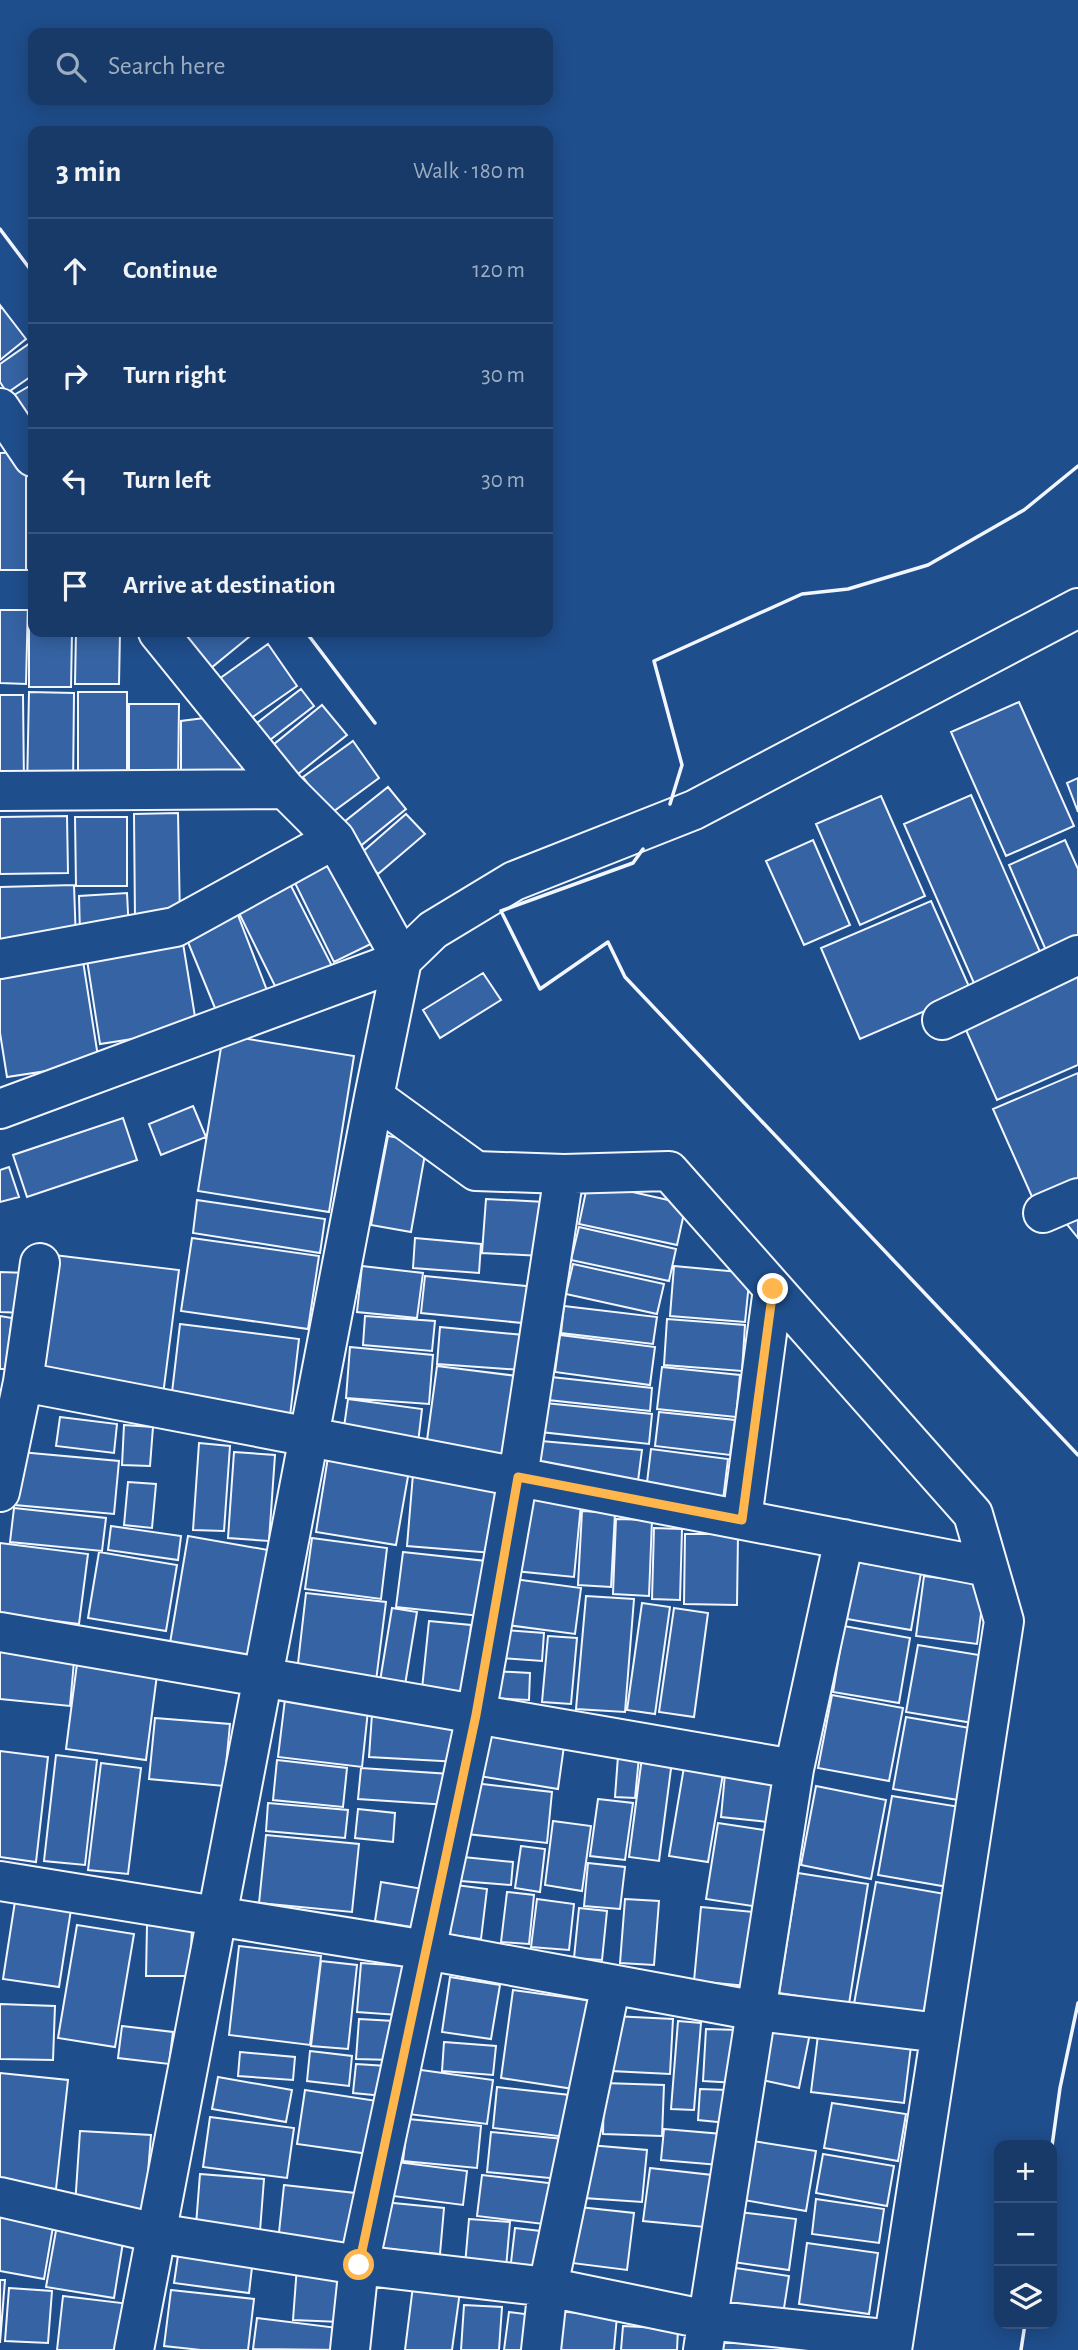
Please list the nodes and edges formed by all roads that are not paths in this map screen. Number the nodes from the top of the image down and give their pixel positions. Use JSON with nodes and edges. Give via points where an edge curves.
{"nodes":[{"id":1,"x":0,"y":408,"type":"edge"},
{"id":2,"x":28,"y":450,"type":"edge"},
{"id":3,"x":0,"y":590,"type":"edge"},
{"id":4,"x":28,"y":590,"type":"edge"},
{"id":5,"x":1078,"y":608,"type":"edge"},
{"id":6,"x":162,"y":637,"type":"edge"},
{"id":7,"x":285,"y":789,"type":"junction"},
{"id":8,"x":0,"y":791,"type":"edge"},
{"id":9,"x":335,"y":839,"type":"junction"},
{"id":10,"x":1078,"y":956,"type":"edge"},
{"id":11,"x":0,"y":959,"type":"edge"},
{"id":12,"x":402,"y":960,"type":"junction"},
{"id":13,"x":942,"y":1020,"type":"dead end"},
{"id":14,"x":374,"y":1097,"type":"junction"},
{"id":15,"x":0,"y":1109,"type":"edge"},
{"id":16,"x":564,"y":1174,"type":"junction"},
{"id":17,"x":1078,"y":1198,"type":"edge"},
{"id":18,"x":1043,"y":1213,"type":"dead end"},
{"id":19,"x":40,"y":1263,"type":"dead end"},
{"id":20,"x":773,"y":1289,"type":"junction"},
{"id":21,"x":23,"y":1382,"type":"junction"},
{"id":22,"x":309,"y":1437,"type":"junction"},
{"id":23,"x":518,"y":1477,"type":"junction"},
{"id":24,"x":0,"y":1492,"type":"edge"},
{"id":25,"x":742,"y":1520,"type":"junction"},
{"id":26,"x":844,"y":1539,"type":"junction"},
{"id":27,"x":988,"y":1567,"type":"junction"},
{"id":28,"x":0,"y":1632,"type":"edge"},
{"id":29,"x":263,"y":1678,"type":"junction"},
{"id":30,"x":476,"y":1715,"type":"junction"},
{"id":31,"x":794,"y":1769,"type":"junction"},
{"id":32,"x":0,"y":1881,"type":"edge"},
{"id":33,"x":217,"y":1915,"type":"junction"},
{"id":34,"x":426,"y":1950,"type":"junction"},
{"id":35,"x":611,"y":1984,"type":"junction"},
{"id":36,"x":757,"y":2011,"type":"junction"},
{"id":37,"x":940,"y":2033,"type":"junction"},
{"id":38,"x":0,"y":2197,"type":"edge"},
{"id":39,"x":156,"y":2234,"type":"junction"},
{"id":40,"x":359,"y":2265,"type":"junction"},
{"id":41,"x":548,"y":2287,"type":"junction"},
{"id":42,"x":705,"y":2335,"type":"edge"},
{"id":43,"x":892,"y":2345,"type":"edge"},
{"id":44,"x":134,"y":2350,"type":"edge"},
{"id":45,"x":350,"y":2350,"type":"edge"},
{"id":46,"x":541,"y":2350,"type":"edge"}],
"edges":[{"from":1,"to":2,"type":"street"},
{"from":3,"to":4,"type":"street"},
{"from":5,"to":12,"type":"street","via":[[694,810],[514,881],[433,930]]},
{"from":6,"to":7,"type":"street"},
{"from":7,"to":8,"type":"street"},
{"from":7,"to":9,"type":"street"},
{"from":9,"to":11,"type":"street","via":[[176,928]]},
{"from":9,"to":12,"type":"street"},
{"from":10,"to":13,"type":"street"},
{"from":12,"to":14,"type":"street"},
{"from":12,"to":15,"type":"street"},
{"from":14,"to":16,"type":"street","via":[[476,1171]]},
{"from":14,"to":22,"type":"street"},
{"from":16,"to":20,"type":"street","via":[[669,1171]]},
{"from":16,"to":23,"type":"street"},
{"from":17,"to":18,"type":"street"},
{"from":19,"to":21,"type":"street"},
{"from":20,"to":25,"type":"street"},
{"from":20,"to":27,"type":"street","via":[[973,1514]]},
{"from":21,"to":22,"type":"street"},
{"from":21,"to":24,"type":"street"},
{"from":22,"to":23,"type":"street"},
{"from":22,"to":29,"type":"street"},
{"from":23,"to":25,"type":"street"},
{"from":23,"to":30,"type":"street"},
{"from":25,"to":26,"type":"street"},
{"from":26,"to":27,"type":"street"},
{"from":26,"to":31,"type":"street"},
{"from":27,"to":37,"type":"street","via":[[1004,1622]]},
{"from":28,"to":29,"type":"street"},
{"from":29,"to":30,"type":"street"},
{"from":29,"to":33,"type":"street"},
{"from":30,"to":31,"type":"street"},
{"from":30,"to":34,"type":"street"},
{"from":31,"to":36,"type":"street"},
{"from":32,"to":33,"type":"street"},
{"from":33,"to":34,"type":"street"},
{"from":33,"to":39,"type":"street"},
{"from":34,"to":35,"type":"street"},
{"from":34,"to":40,"type":"street"},
{"from":35,"to":36,"type":"street"},
{"from":35,"to":41,"type":"street"},
{"from":36,"to":37,"type":"street"},
{"from":36,"to":42,"type":"street"},
{"from":37,"to":43,"type":"street"},
{"from":38,"to":39,"type":"street"},
{"from":39,"to":40,"type":"street"},
{"from":39,"to":44,"type":"street"},
{"from":40,"to":41,"type":"street"},
{"from":40,"to":45,"type":"street"},
{"from":41,"to":42,"type":"street"},
{"from":41,"to":46,"type":"street"},
{"from":42,"to":43,"type":"street"}]}
